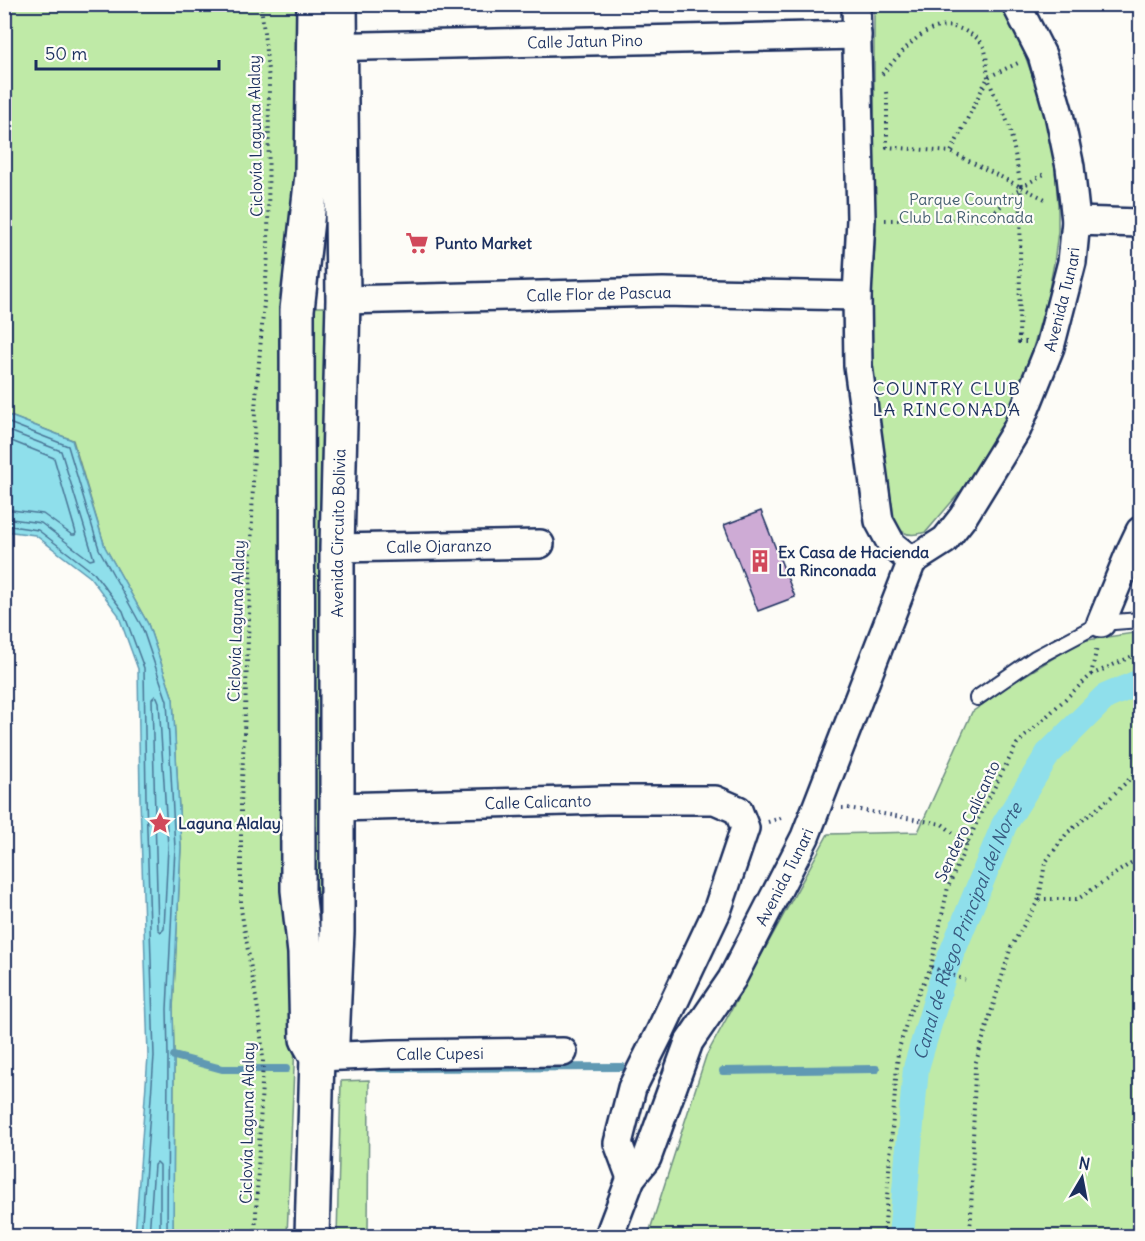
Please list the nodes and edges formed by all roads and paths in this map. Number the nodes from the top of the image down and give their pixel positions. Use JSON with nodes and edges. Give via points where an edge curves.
{"nodes":[{"id":1,"x":261,"y":4,"type":"edge"},
{"id":2,"x":314,"y":4,"type":"edge"},
{"id":3,"x":340,"y":4,"type":"edge"},
{"id":4,"x":856,"y":4,"type":"edge"},
{"id":5,"x":1016,"y":4,"type":"edge"},
{"id":6,"x":857,"y":35,"type":"junction"},
{"id":7,"x":327,"y":47,"type":"junction"},
{"id":8,"x":1023,"y":60,"type":"dead end"},
{"id":9,"x":882,"y":65,"type":"dead end"},
{"id":10,"x":882,"y":74,"type":"junction"},
{"id":11,"x":988,"y":77,"type":"junction"},
{"id":12,"x":951,"y":152,"type":"junction"},
{"id":13,"x":1050,"y":182,"type":"dead end"},
{"id":14,"x":1021,"y":187,"type":"junction"},
{"id":15,"x":1051,"y":192,"type":"dead end"},
{"id":16,"x":861,"y":219,"type":"junction"},
{"id":17,"x":1076,"y":221,"type":"junction"},
{"id":18,"x":1140,"y":223,"type":"edge"},
{"id":19,"x":857,"y":296,"type":"junction"},
{"id":20,"x":343,"y":300,"type":"junction"},
{"id":21,"x":1034,"y":347,"type":"junction"},
{"id":22,"x":1140,"y":531,"type":"edge"},
{"id":23,"x":540,"y":544,"type":"dead end"},
{"id":24,"x":337,"y":548,"type":"junction"},
{"id":25,"x":912,"y":561,"type":"junction"},
{"id":26,"x":1140,"y":620,"type":"edge"},
{"id":27,"x":1101,"y":623,"type":"junction"},
{"id":28,"x":1140,"y":655,"type":"edge"},
{"id":29,"x":977,"y":698,"type":"dead end"},
{"id":30,"x":1140,"y":769,"type":"edge"},
{"id":31,"x":337,"y":807,"type":"junction"},
{"id":32,"x":816,"y":809,"type":"junction"},
{"id":33,"x":741,"y":819,"type":"junction"},
{"id":34,"x":967,"y":844,"type":"junction"},
{"id":35,"x":1140,"y":859,"type":"edge"},
{"id":36,"x":1039,"y":899,"type":"junction"},
{"id":37,"x":931,"y":967,"type":"junction"},
{"id":38,"x":965,"y":980,"type":"dead end"},
{"id":39,"x":562,"y":1052,"type":"dead end"},
{"id":40,"x":317,"y":1057,"type":"junction"},
{"id":41,"x":631,"y":1178,"type":"junction"},
{"id":42,"x":255,"y":1236,"type":"edge"},
{"id":43,"x":312,"y":1236,"type":"edge"},
{"id":44,"x":609,"y":1236,"type":"edge"},
{"id":45,"x":884,"y":1236,"type":"edge"},
{"id":46,"x":969,"y":1236,"type":"edge"}],
"edges":[{"from":1,"to":42,"type":"path","name":"Ciclovía Laguna Alalay","via":[[269,80],[268,255],[255,408],[241,816],[241,909],[263,1060]]},
{"from":2,"to":7,"type":"main road","name":"Avenida Circuito Bolivia"},
{"from":3,"to":7,"type":"main road","name":"Avenida Circuito Bolivia"},
{"from":4,"to":6,"type":"street"},
{"from":5,"to":17,"type":"street","name":"Avenida Tunari","via":[[1049,77],[1070,167]]},
{"from":6,"to":7,"type":"street","name":"Calle Jatun Pino"},
{"from":6,"to":16,"type":"street"},
{"from":7,"to":20,"type":"main road","name":"Avenida Circuito Bolivia"},
{"from":7,"to":40,"type":"main road","name":"Avenida Circuito Bolivia","via":[[297,310],[298,890],[308,1039]]},
{"from":8,"to":11,"type":"path"},
{"from":9,"to":10,"type":"path"},
{"from":10,"to":11,"type":"path","via":[[927,30],[945,26],[960,28],[982,44]]},
{"from":10,"to":12,"type":"path","via":[[887,99],[887,147]]},
{"from":11,"to":12,"type":"path"},
{"from":11,"to":14,"type":"path","via":[[1008,122]]},
{"from":12,"to":14,"type":"path"},
{"from":13,"to":14,"type":"path","via":[[1050,172]]},
{"from":14,"to":15,"type":"path","via":[[1051,201]]},
{"from":14,"to":16,"type":"path","via":[[986,220]]},
{"from":14,"to":21,"type":"path","via":[[1019,342]]},
{"from":16,"to":19,"type":"street"},
{"from":17,"to":18,"type":"street"},
{"from":17,"to":21,"type":"street","name":"Avenida Tunari","via":[[1072,262]]},
{"from":19,"to":20,"type":"street","name":"Calle Flor de Pascua","via":[[663,292]]},
{"from":19,"to":25,"type":"street","via":[[858,366],[879,521],[892,545]]},
{"from":20,"to":24,"type":"main road","name":"Avenida Circuito Bolivia"},
{"from":21,"to":25,"type":"street","name":"Avenida Tunari","via":[[1017,429],[945,540]]},
{"from":22,"to":27,"type":"street"},
{"from":23,"to":24,"type":"street","name":"Calle Ojaranzo"},
{"from":24,"to":31,"type":"main road","name":"Avenida Circuito Bolivia"},
{"from":25,"to":32,"type":"street","name":"Avenida Tunari"},
{"from":26,"to":27,"type":"lane"},
{"from":27,"to":29,"type":"lane","via":[[1035,658]]},
{"from":28,"to":34,"type":"path","name":"Sendero Calicanto","via":[[1091,675],[1017,744]]},
{"from":30,"to":36,"type":"path","via":[[1067,833],[1045,863]]},
{"from":31,"to":33,"type":"street","name":"Calle Calicanto","via":[[715,800]]},
{"from":31,"to":40,"type":"main road","name":"Avenida Circuito Bolivia","via":[[332,1041]]},
{"from":32,"to":33,"type":"path"},
{"from":32,"to":34,"type":"path","via":[[848,808],[942,824]]},
{"from":32,"to":41,"type":"street","name":"Avenida Tunari","via":[[732,979],[689,1042],[647,1158]]},
{"from":33,"to":41,"type":"street","via":[[717,911],[632,1088],[618,1143]]},
{"from":34,"to":37,"type":"path","name":"Sendero Calicanto","via":[[948,887]]},
{"from":35,"to":36,"type":"path","via":[[1078,899]]},
{"from":36,"to":46,"type":"path","via":[[1011,947],[975,1065]]},
{"from":37,"to":38,"type":"path"},
{"from":37,"to":45,"type":"path","name":"Sendero Calicanto","via":[[909,1014],[898,1052]]},
{"from":39,"to":40,"type":"street","name":"Calle Cupesi"},
{"from":40,"to":43,"type":"main road","name":"Avenida Circuito Bolivia"},
{"from":41,"to":44,"type":"street","name":"Avenida Tunari"}]}
